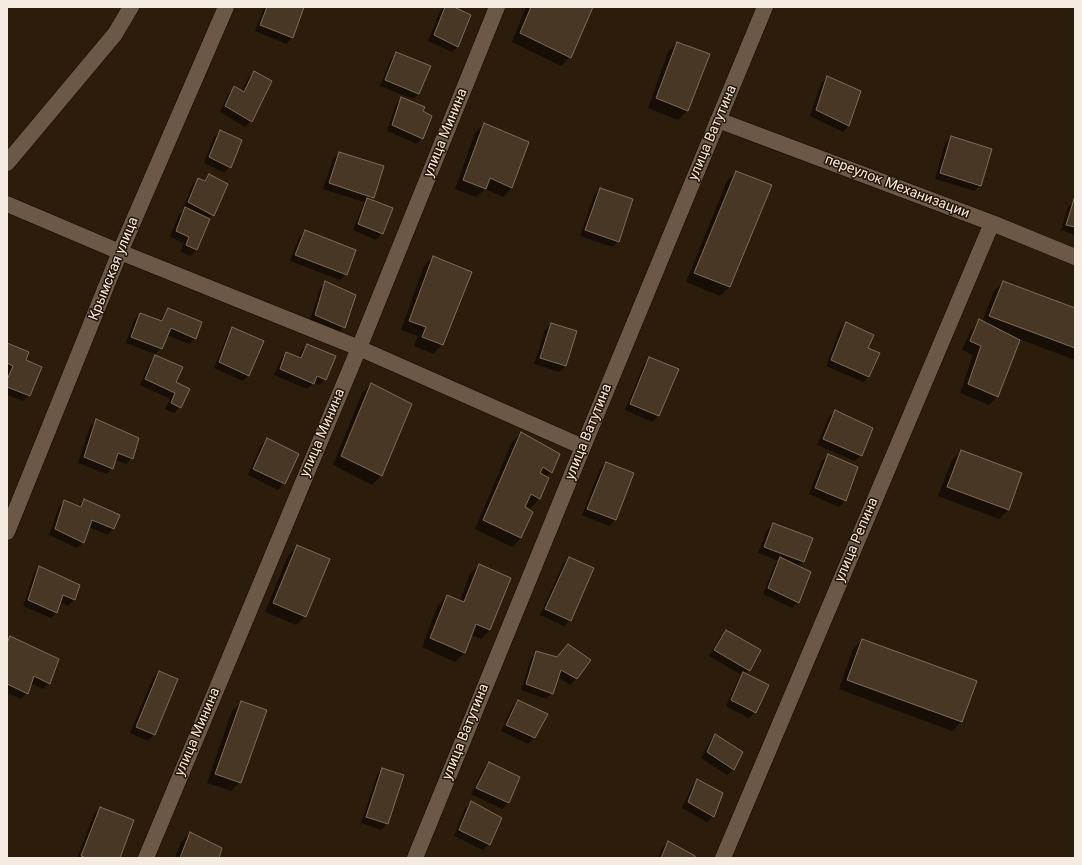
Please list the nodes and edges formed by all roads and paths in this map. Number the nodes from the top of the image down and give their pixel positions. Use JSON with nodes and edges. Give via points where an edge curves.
{"nodes":[{"id":1,"x":131,"y":7,"type":"edge"},
{"id":2,"x":226,"y":7,"type":"edge"},
{"id":3,"x":498,"y":7,"type":"edge"},
{"id":4,"x":765,"y":7,"type":"edge"},
{"id":5,"x":718,"y":120,"type":"junction"},
{"id":6,"x":7,"y":163,"type":"edge"},
{"id":7,"x":7,"y":204,"type":"edge"},
{"id":8,"x":992,"y":223,"type":"junction"},
{"id":9,"x":120,"y":252,"type":"junction"},
{"id":10,"x":1075,"y":257,"type":"edge"},
{"id":11,"x":359,"y":348,"type":"junction"},
{"id":12,"x":583,"y":447,"type":"junction"},
{"id":13,"x":7,"y":532,"type":"edge"},
{"id":14,"x":146,"y":858,"type":"edge"},
{"id":15,"x":415,"y":858,"type":"edge"},
{"id":16,"x":723,"y":858,"type":"edge"}],
"edges":[{"from":1,"to":6,"type":"street","via":[[115,34]]},
{"from":2,"to":9,"type":"street","name":"Крымская улица"},
{"from":3,"to":11,"type":"street","name":"улица Минина"},
{"from":4,"to":5,"type":"street","name":"улица Ватутина"},
{"from":5,"to":8,"type":"street","name":"переулок Механизации"},
{"from":5,"to":12,"type":"street","name":"улица Ватутина"},
{"from":7,"to":9,"type":"street"},
{"from":8,"to":10,"type":"street","name":"переулок Механизации"},
{"from":8,"to":16,"type":"street","name":"улица Репина"},
{"from":9,"to":11,"type":"street"},
{"from":9,"to":13,"type":"street","name":"Крымская улица"},
{"from":11,"to":12,"type":"street"},
{"from":11,"to":14,"type":"street","name":"улица Минина"},
{"from":12,"to":15,"type":"street","name":"улица Ватутина"}]}
